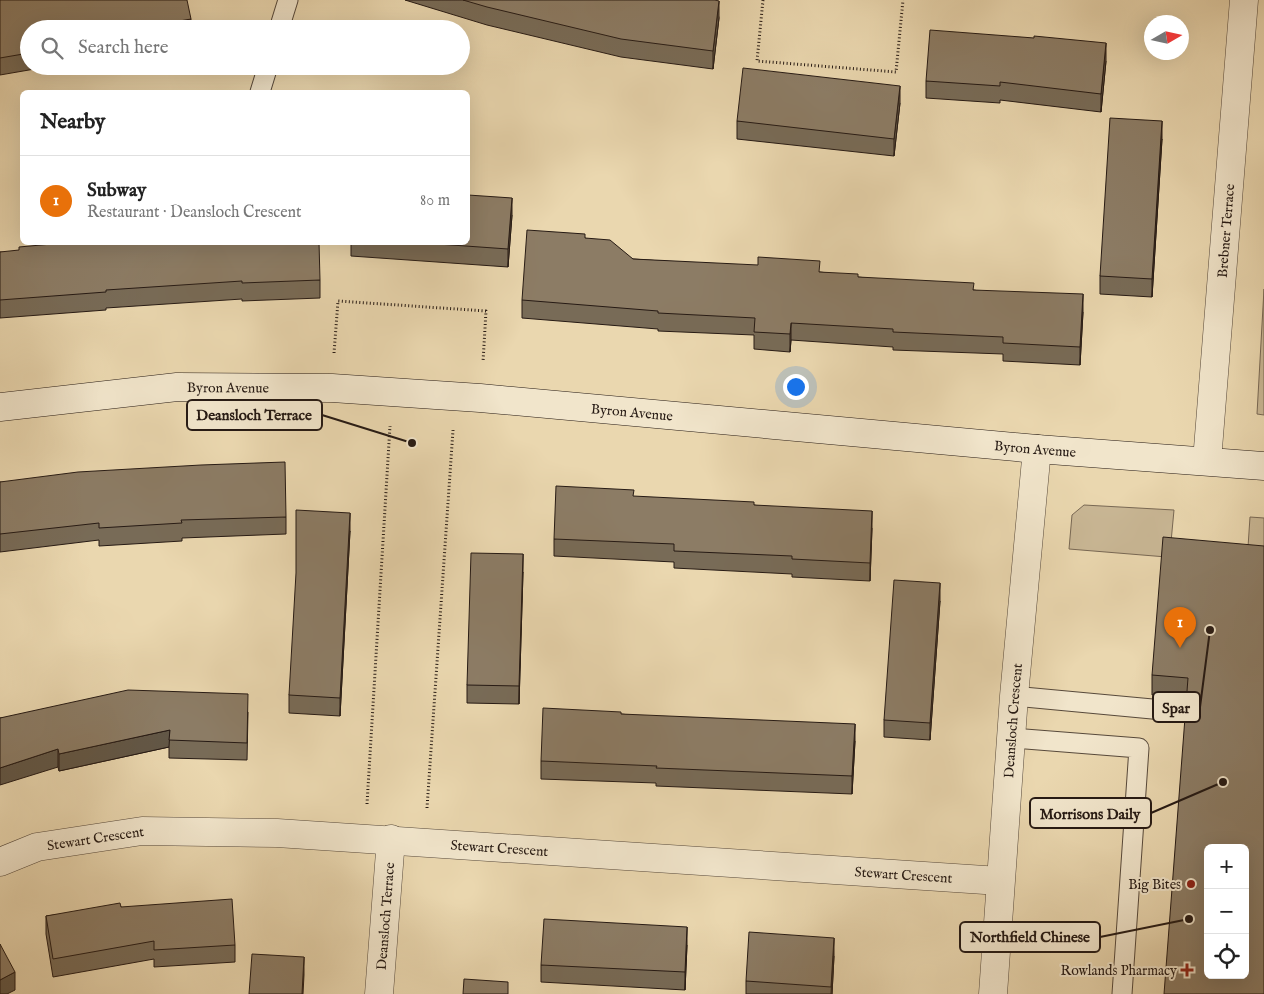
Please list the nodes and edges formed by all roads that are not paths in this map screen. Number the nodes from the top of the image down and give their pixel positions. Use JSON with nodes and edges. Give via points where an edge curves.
{"nodes":[{"id":1,"x":288,"y":0,"type":"edge"},
{"id":2,"x":1244,"y":0,"type":"edge"},
{"id":3,"x":282,"y":20,"type":"edge"},
{"id":4,"x":265,"y":75,"type":"edge"},
{"id":5,"x":261,"y":90,"type":"edge"},
{"id":6,"x":0,"y":407,"type":"edge"},
{"id":7,"x":1037,"y":448,"type":"junction"},
{"id":8,"x":1207,"y":461,"type":"junction"},
{"id":9,"x":1264,"y":466,"type":"edge"},
{"id":10,"x":1014,"y":696,"type":"junction"},
{"id":11,"x":1163,"y":710,"type":"dead end"},
{"id":12,"x":1012,"y":738,"type":"junction"},
{"id":13,"x":378,"y":839,"type":"junction"},
{"id":14,"x":0,"y":862,"type":"edge"},
{"id":15,"x":1000,"y":881,"type":"junction"},
{"id":16,"x":380,"y":994,"type":"edge"},
{"id":17,"x":993,"y":994,"type":"edge"},
{"id":18,"x":1122,"y":994,"type":"edge"}],
"edges":[{"from":1,"to":3,"type":"lane"},
{"from":2,"to":8,"type":"street","name":"Brebner Terrace"},
{"from":4,"to":5,"type":"lane"},
{"from":6,"to":7,"type":"street","name":"Byron Avenue","via":[[177,387],[332,388]]},
{"from":7,"to":8,"type":"street","name":"Byron Avenue"},
{"from":7,"to":10,"type":"street","name":"Deansloch Crescent"},
{"from":8,"to":9,"type":"street","name":"Byron Avenue"},
{"from":10,"to":11,"type":"lane"},
{"from":10,"to":12,"type":"street","name":"Deansloch Crescent"},
{"from":12,"to":15,"type":"street","name":"Deansloch Crescent"},
{"from":12,"to":18,"type":"lane","via":[[1139,748]]},
{"from":13,"to":14,"type":"street","name":"Stewart Crescent","via":[[277,833],[142,831],[37,847]]},
{"from":13,"to":15,"type":"street","name":"Stewart Crescent"},
{"from":13,"to":16,"type":"street","name":"Deansloch Terrace"},
{"from":15,"to":17,"type":"street","name":"Deansloch Crescent"}]}
